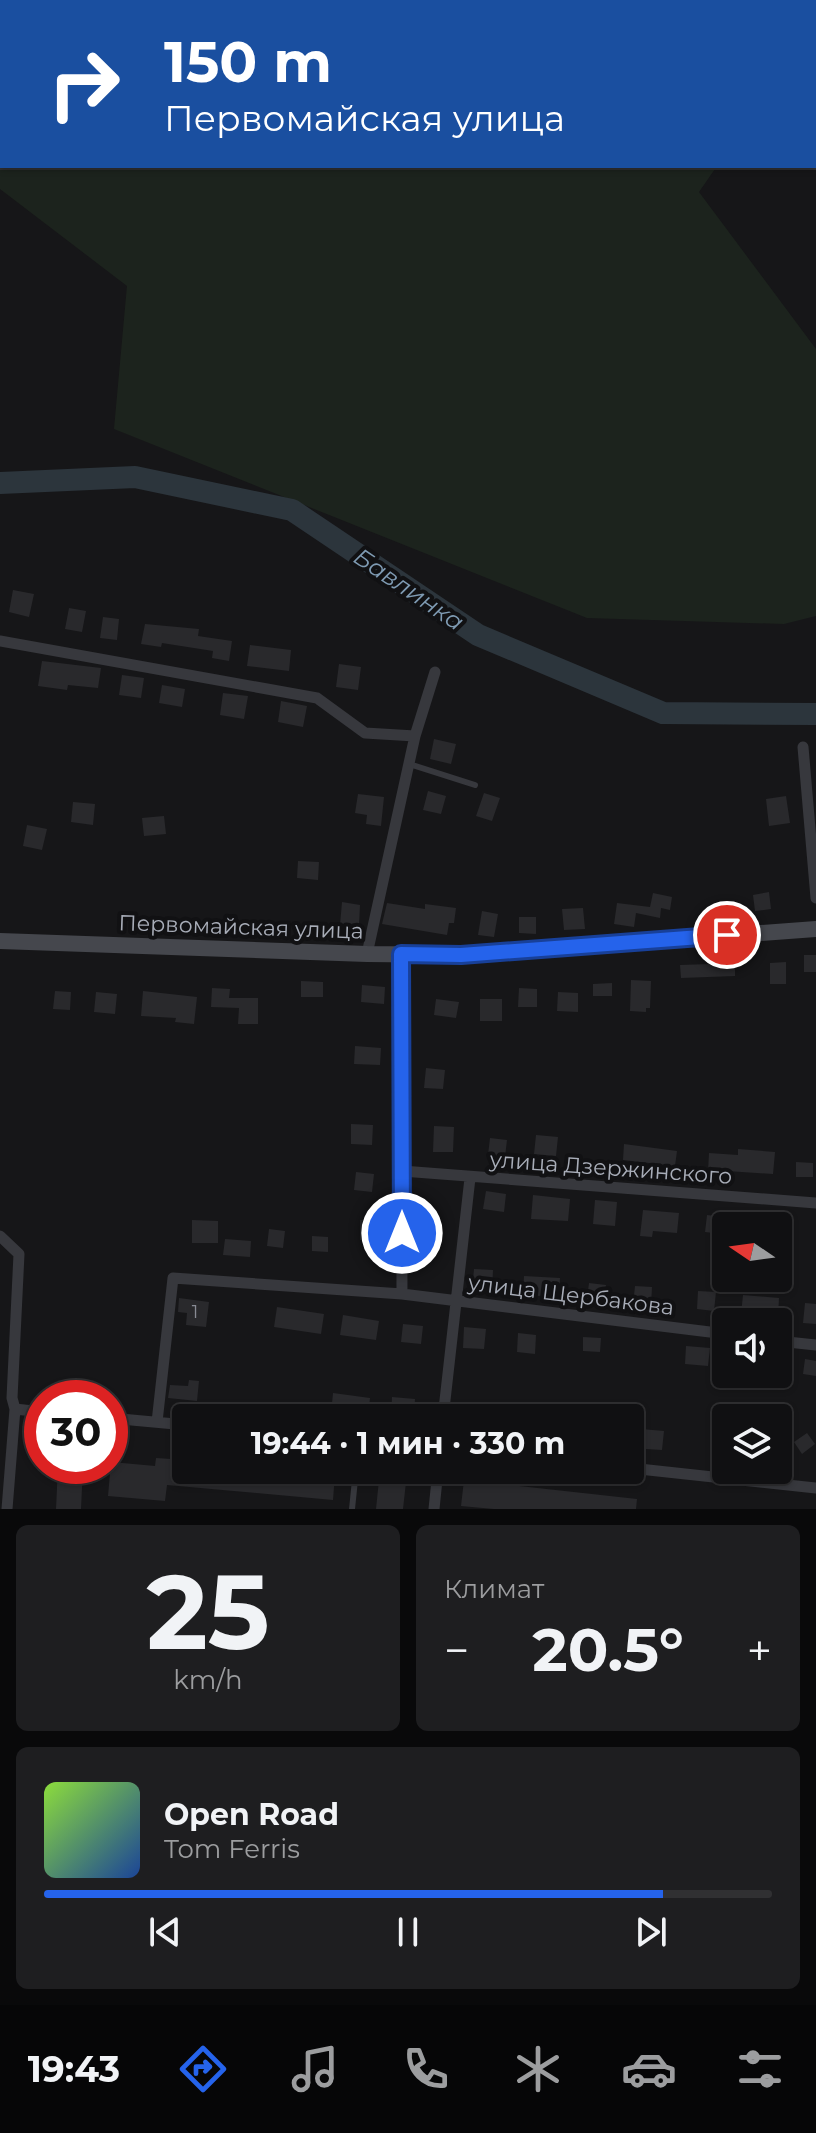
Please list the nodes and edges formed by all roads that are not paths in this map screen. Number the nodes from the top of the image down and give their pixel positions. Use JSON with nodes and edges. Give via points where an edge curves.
{"nodes":[{"id":1,"x":0,"y":641,"type":"edge"},
{"id":2,"x":435,"y":672,"type":"dead end"},
{"id":3,"x":415,"y":736,"type":"junction"},
{"id":4,"x":803,"y":747,"type":"dead end"},
{"id":5,"x":409,"y":764,"type":"junction"},
{"id":6,"x":475,"y":785,"type":"dead end"},
{"id":7,"x":816,"y":898,"type":"edge"},
{"id":8,"x":816,"y":929,"type":"edge"},
{"id":9,"x":0,"y":941,"type":"edge"},
{"id":10,"x":367,"y":954,"type":"junction"},
{"id":11,"x":401,"y":954,"type":"junction"},
{"id":12,"x":402,"y":1171,"type":"junction"},
{"id":13,"x":470,"y":1178,"type":"junction"},
{"id":14,"x":816,"y":1203,"type":"edge"},
{"id":15,"x":0,"y":1236,"type":"edge"},
{"id":16,"x":402,"y":1294,"type":"junction"},
{"id":17,"x":455,"y":1301,"type":"junction"},
{"id":18,"x":712,"y":1332,"type":"edge"},
{"id":19,"x":792,"y":1342,"type":"edge"},
{"id":20,"x":816,"y":1345,"type":"edge"},
{"id":21,"x":444,"y":1404,"type":"edge"},
{"id":22,"x":15,"y":1409,"type":"junction"},
{"id":23,"x":24,"y":1410,"type":"edge"},
{"id":24,"x":128,"y":1420,"type":"edge"},
{"id":25,"x":157,"y":1422,"type":"junction"},
{"id":26,"x":172,"y":1424,"type":"edge"},
{"id":27,"x":644,"y":1470,"type":"edge"},
{"id":28,"x":355,"y":1484,"type":"edge"},
{"id":29,"x":437,"y":1484,"type":"edge"},
{"id":30,"x":816,"y":1488,"type":"edge"},
{"id":31,"x":7,"y":1509,"type":"edge"},
{"id":32,"x":352,"y":1509,"type":"edge"},
{"id":33,"x":434,"y":1509,"type":"edge"}],
"edges":[{"from":1,"to":3,"type":"street","via":[[317,698],[365,733]]},
{"from":2,"to":3,"type":"street"},
{"from":3,"to":5,"type":"street"},
{"from":4,"to":7,"type":"street"},
{"from":5,"to":6,"type":"lane"},
{"from":5,"to":10,"type":"street"},
{"from":8,"to":11,"type":"street","name":"Первомайская улица","via":[[461,955]]},
{"from":9,"to":10,"type":"street","name":"Первомайская улица"},
{"from":10,"to":11,"type":"street","name":"Первомайская улица"},
{"from":11,"to":12,"type":"street"},
{"from":12,"to":13,"type":"street","name":"улица Дзержинского"},
{"from":12,"to":16,"type":"street"},
{"from":13,"to":14,"type":"street","name":"улица Дзержинского"},
{"from":13,"to":17,"type":"street"},
{"from":15,"to":22,"type":"street","via":[[19,1254]]},
{"from":16,"to":17,"type":"street","name":"улица Щербакова"},
{"from":16,"to":25,"type":"street","name":"улица Щербакова","via":[[173,1278]]},
{"from":17,"to":18,"type":"street","name":"улица Щербакова"},
{"from":17,"to":21,"type":"street"},
{"from":19,"to":20,"type":"street"},
{"from":22,"to":23,"type":"street"},
{"from":22,"to":31,"type":"street"},
{"from":24,"to":25,"type":"street"},
{"from":25,"to":26,"type":"street"},
{"from":27,"to":30,"type":"street"},
{"from":28,"to":32,"type":"lane"},
{"from":29,"to":33,"type":"street"}]}
